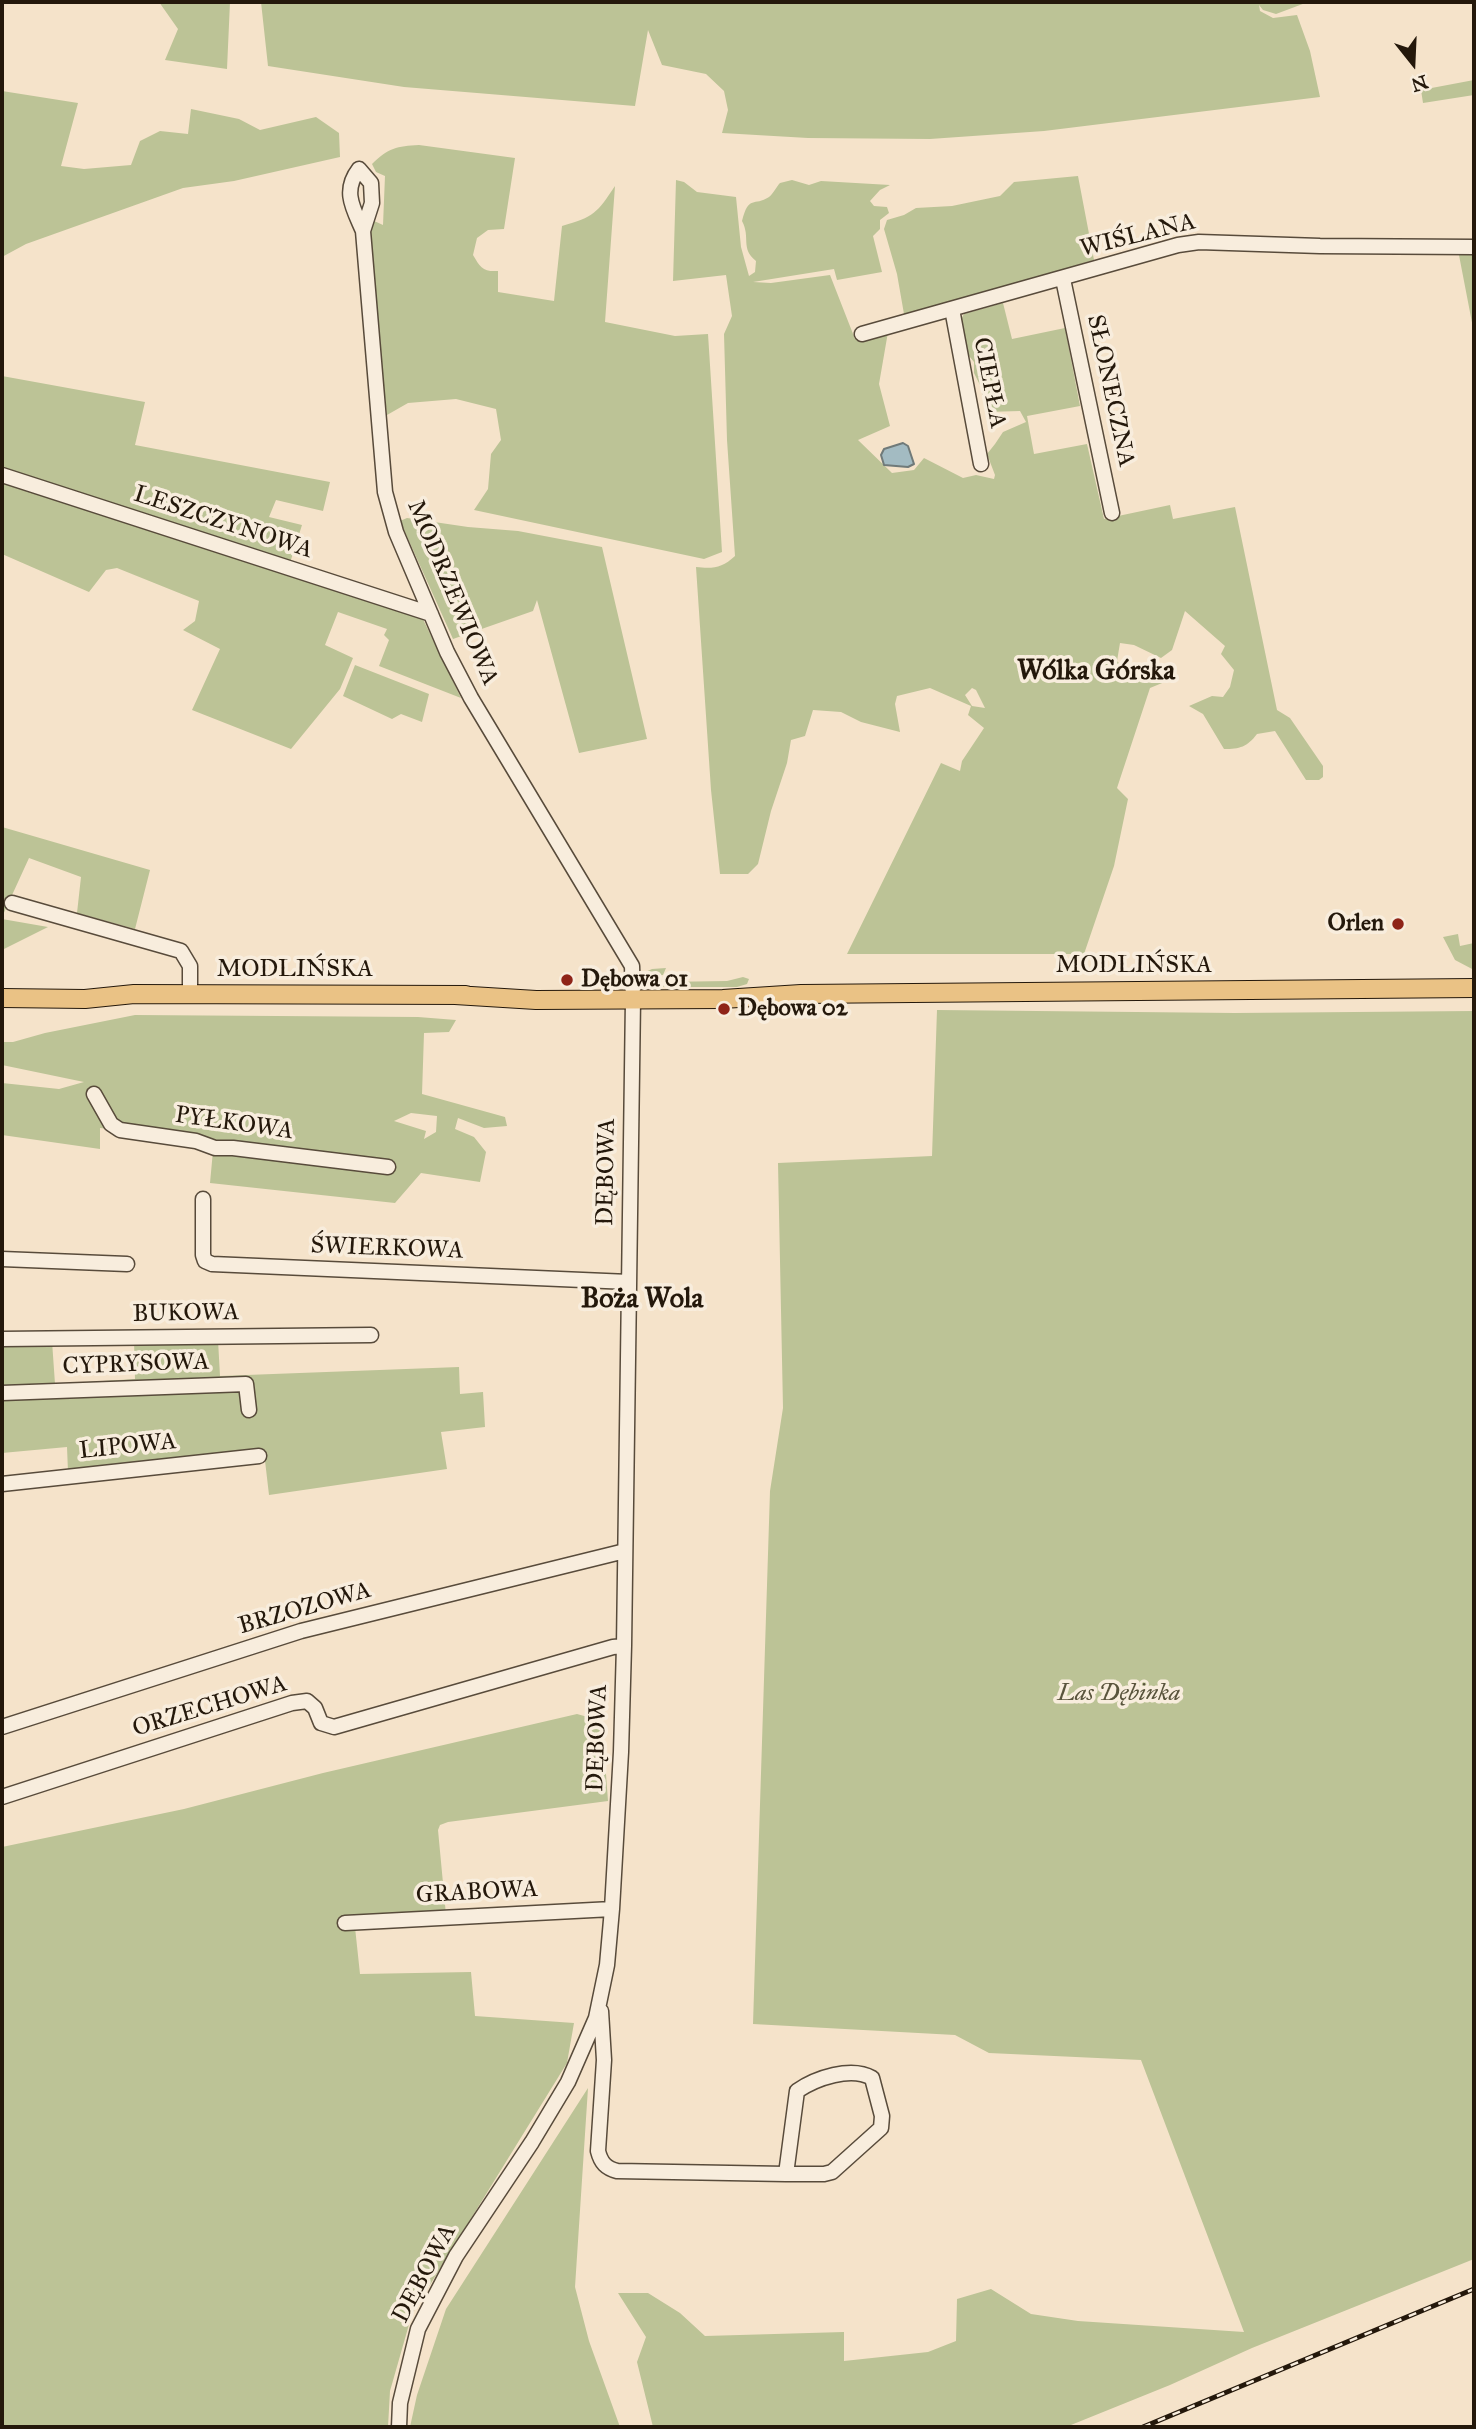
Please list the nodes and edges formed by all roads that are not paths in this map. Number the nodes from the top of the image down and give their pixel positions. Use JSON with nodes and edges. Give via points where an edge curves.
{"nodes":[{"id":1,"x":363,"y":231,"type":"junction"},
{"id":2,"x":1474,"y":247,"type":"edge"},
{"id":3,"x":1063,"y":279,"type":"junction"},
{"id":4,"x":952,"y":309,"type":"junction"},
{"id":5,"x":862,"y":334,"type":"dead end"},
{"id":6,"x":981,"y":464,"type":"dead end"},
{"id":7,"x":2,"y":475,"type":"edge"},
{"id":8,"x":1112,"y":513,"type":"dead end"},
{"id":9,"x":431,"y":614,"type":"junction"},
{"id":10,"x":12,"y":903,"type":"dead end"},
{"id":11,"x":1474,"y":988,"type":"edge"},
{"id":12,"x":2,"y":989,"type":"edge"},
{"id":13,"x":134,"y":994,"type":"junction"},
{"id":14,"x":190,"y":994,"type":"junction"},
{"id":15,"x":633,"y":995,"type":"junction"},
{"id":16,"x":2,"y":998,"type":"edge"},
{"id":17,"x":94,"y":1094,"type":"dead end"},
{"id":18,"x":388,"y":1167,"type":"dead end"},
{"id":19,"x":203,"y":1199,"type":"dead end"},
{"id":20,"x":2,"y":1259,"type":"edge"},
{"id":21,"x":127,"y":1265,"type":"dead end"},
{"id":22,"x":629,"y":1282,"type":"junction"},
{"id":23,"x":371,"y":1335,"type":"dead end"},
{"id":24,"x":2,"y":1339,"type":"edge"},
{"id":25,"x":2,"y":1393,"type":"edge"},
{"id":26,"x":249,"y":1410,"type":"dead end"},
{"id":27,"x":259,"y":1456,"type":"dead end"},
{"id":28,"x":2,"y":1484,"type":"edge"},
{"id":29,"x":625,"y":1550,"type":"junction"},
{"id":30,"x":624,"y":1646,"type":"junction"},
{"id":31,"x":2,"y":1727,"type":"edge"},
{"id":32,"x":2,"y":1797,"type":"edge"},
{"id":33,"x":612,"y":1909,"type":"junction"},
{"id":34,"x":345,"y":1923,"type":"dead end"},
{"id":35,"x":600,"y":1997,"type":"junction"},
{"id":36,"x":786,"y":2174,"type":"junction"},
{"id":37,"x":399,"y":2427,"type":"edge"}],
"edges":[{"from":1,"to":1,"type":"street","name":"MODRZEWIOWA","via":[[372,203],[371,183],[359,169],[350,181],[351,203]]},
{"from":1,"to":9,"type":"street","name":"MODRZEWIOWA","via":[[385,492],[396,532]]},
{"from":2,"to":3,"type":"street","name":"WIŚLANA","via":[[1199,242]]},
{"from":3,"to":4,"type":"street","name":"WIŚLANA"},
{"from":3,"to":8,"type":"street","name":"SŁONECZNA"},
{"from":4,"to":5,"type":"street","name":"WIŚLANA"},
{"from":4,"to":6,"type":"street","name":"CIEPŁA"},
{"from":7,"to":9,"type":"street","name":"LESZCZYNOWA"},
{"from":9,"to":15,"type":"street","name":"MODRZEWIOWA","via":[[471,698],[632,966]]},
{"from":10,"to":14,"type":"street","via":[[181,951],[190,966]]},
{"from":11,"to":15,"type":"main road","name":"MODLIŃSKA","via":[[756,998]]},
{"from":12,"to":13,"type":"main road","name":"MODLIŃSKA"},
{"from":13,"to":14,"type":"main road","name":"MODLIŃSKA"},
{"from":13,"to":16,"type":"main road","name":"MODLIŃSKA","via":[[85,999]]},
{"from":14,"to":15,"type":"main road","name":"MODLIŃSKA","via":[[454,995],[517,1000]]},
{"from":15,"to":22,"type":"street","name":"DĘBOWA"},
{"from":17,"to":18,"type":"street","name":"PYŁKOWA","via":[[111,1124],[120,1130],[215,1148]]},
{"from":19,"to":22,"type":"street","name":"ŚWIERKOWA","via":[[203,1255],[212,1264]]},
{"from":20,"to":21,"type":"street"},
{"from":22,"to":29,"type":"street","name":"DĘBOWA"},
{"from":23,"to":24,"type":"street","name":"BUKOWA"},
{"from":25,"to":26,"type":"street","name":"CYPRYSOWA","via":[[246,1384]]},
{"from":27,"to":28,"type":"street","name":"LIPOWA"},
{"from":29,"to":30,"type":"street","name":"DĘBOWA"},
{"from":29,"to":31,"type":"street","name":"BRZOZOWA","via":[[301,1631]]},
{"from":30,"to":32,"type":"street","name":"ORZECHOWA","via":[[334,1727],[321,1723],[307,1701],[292,1703]]},
{"from":30,"to":33,"type":"street","name":"DĘBOWA"},
{"from":33,"to":34,"type":"street","name":"GRABOWA"},
{"from":33,"to":35,"type":"street","name":"DĘBOWA"},
{"from":35,"to":36,"type":"street","via":[[604,2060],[598,2151],[607,2168]]},
{"from":35,"to":37,"type":"street","name":"DĘBOWA","via":[[596,2018],[568,2082],[456,2256],[418,2329],[400,2403]]},
{"from":36,"to":36,"type":"street","via":[[832,2172],[881,2127],[872,2078],[848,2072],[797,2091]]}]}
